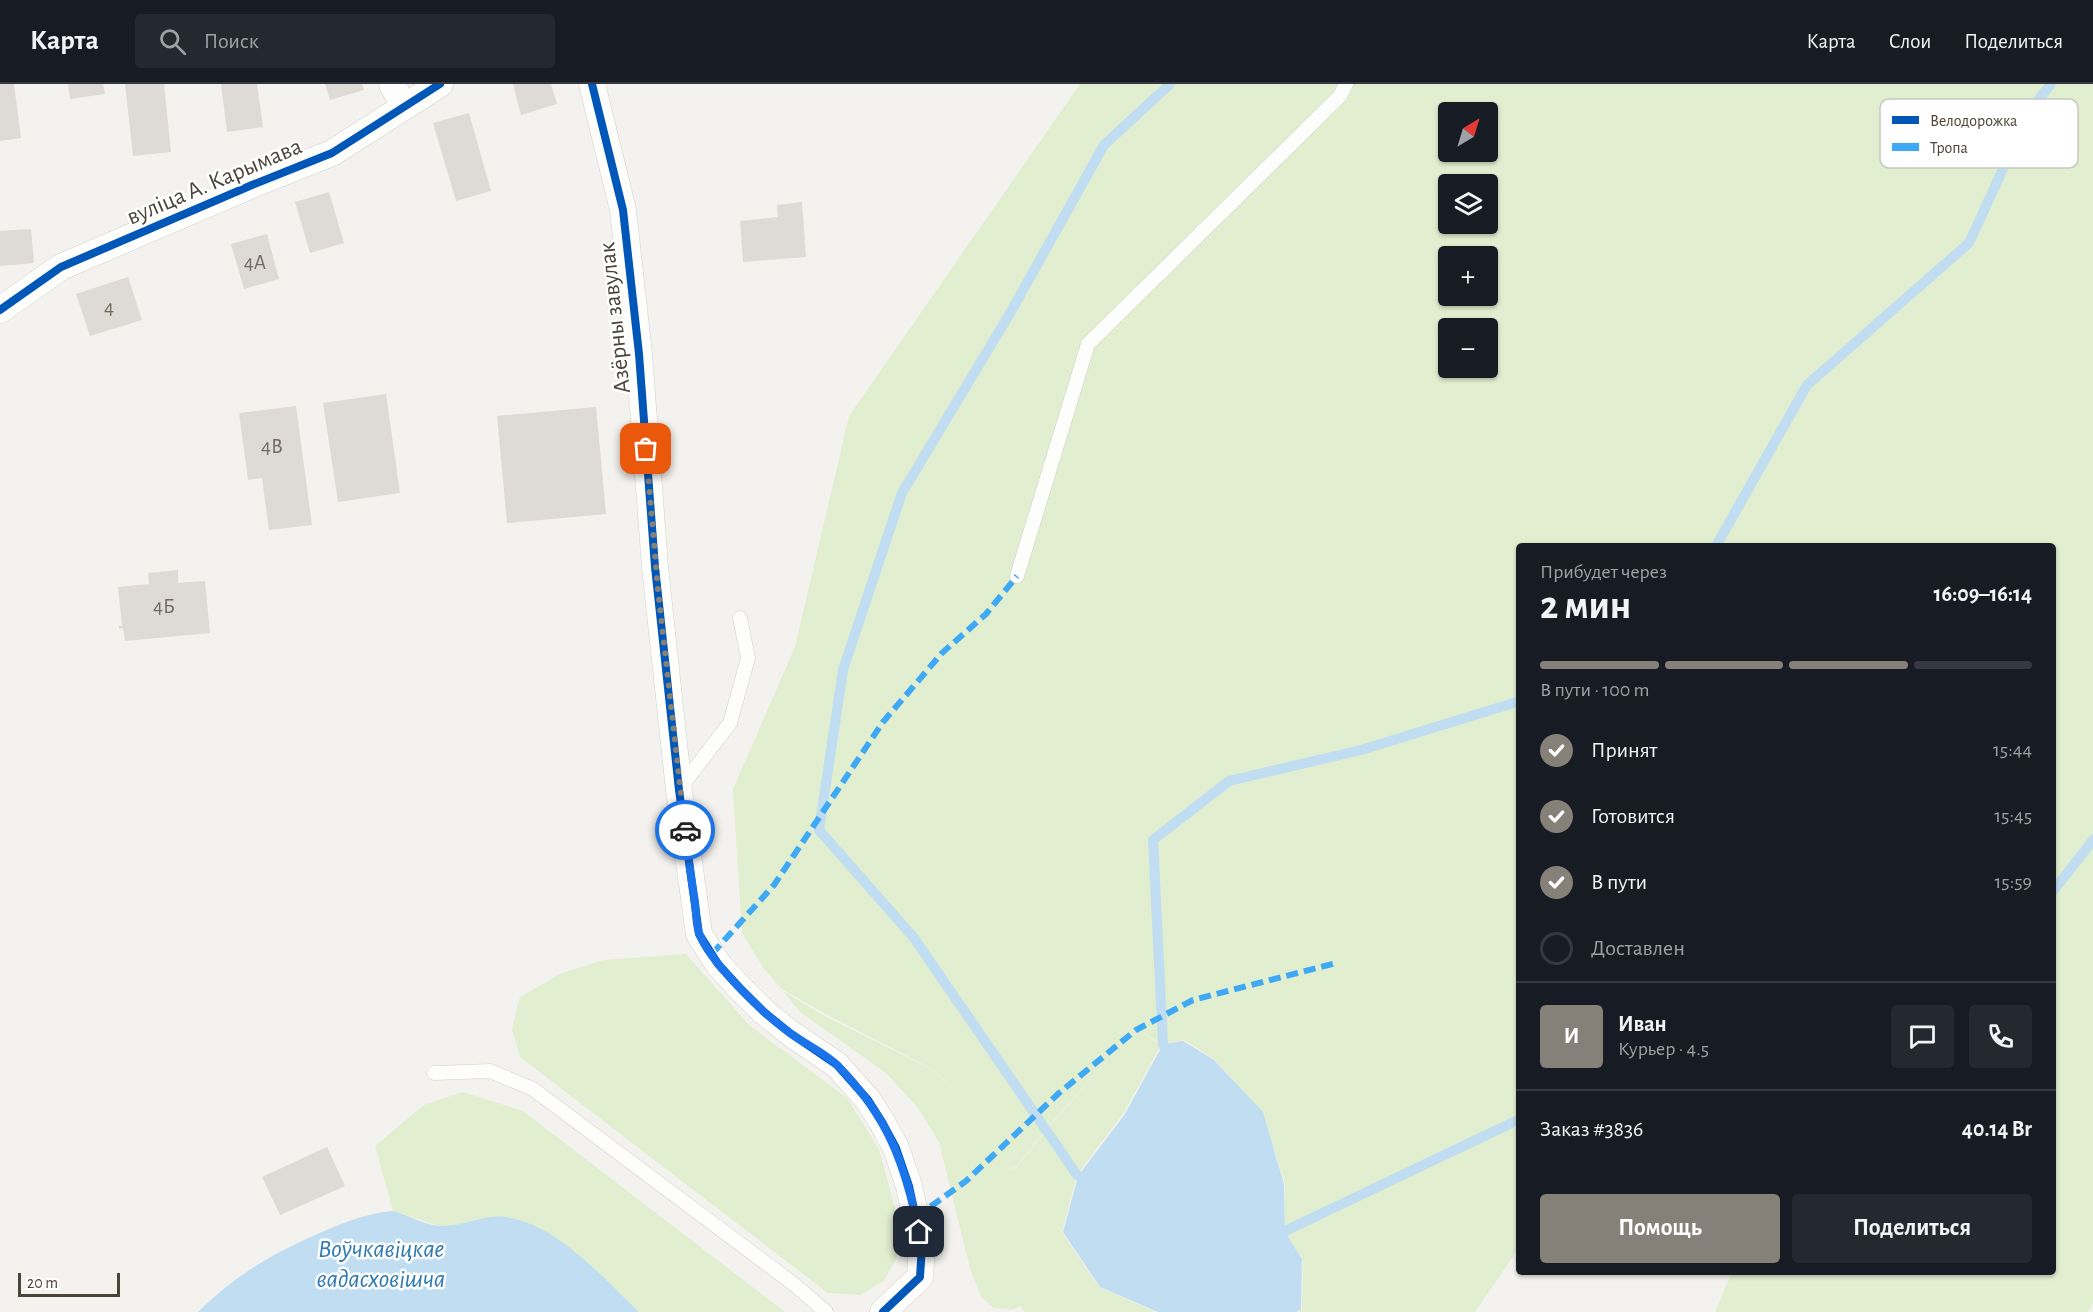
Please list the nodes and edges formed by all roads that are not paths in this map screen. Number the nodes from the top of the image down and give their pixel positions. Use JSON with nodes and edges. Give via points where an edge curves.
{"nodes":[{"id":1,"x":440,"y":84,"type":"edge"},
{"id":2,"x":592,"y":84,"type":"edge"},
{"id":3,"x":1346,"y":84,"type":"edge"},
{"id":4,"x":398,"y":95,"type":"edge"},
{"id":5,"x":0,"y":310,"type":"edge"},
{"id":6,"x":1017,"y":576,"type":"dead end"},
{"id":7,"x":740,"y":618,"type":"dead end"},
{"id":8,"x":679,"y":790,"type":"junction"},
{"id":9,"x":434,"y":1073,"type":"dead end"},
{"id":10,"x":826,"y":1312,"type":"edge"},
{"id":11,"x":882,"y":1312,"type":"edge"}],
"edges":[{"from":1,"to":4,"type":"street","name":"вуліца А. Карымава"},
{"from":2,"to":8,"type":"street","name":"Азёрны завулак","via":[[623,210]]},
{"from":3,"to":6,"type":"lane","via":[[1340,96],[1088,344]]},
{"from":4,"to":5,"type":"street","name":"вуліца А. Карымава","via":[[332,153],[60,267]]},
{"from":7,"to":8,"type":"lane","via":[[748,658],[730,723]]},
{"from":8,"to":11,"type":"street","name":"Азёрны завулак","via":[[699,934],[718,964],[764,1012],[837,1065],[868,1100],[896,1148],[922,1246],[920,1277]]},
{"from":9,"to":10,"type":"lane","via":[[490,1071],[533,1089]]}]}
